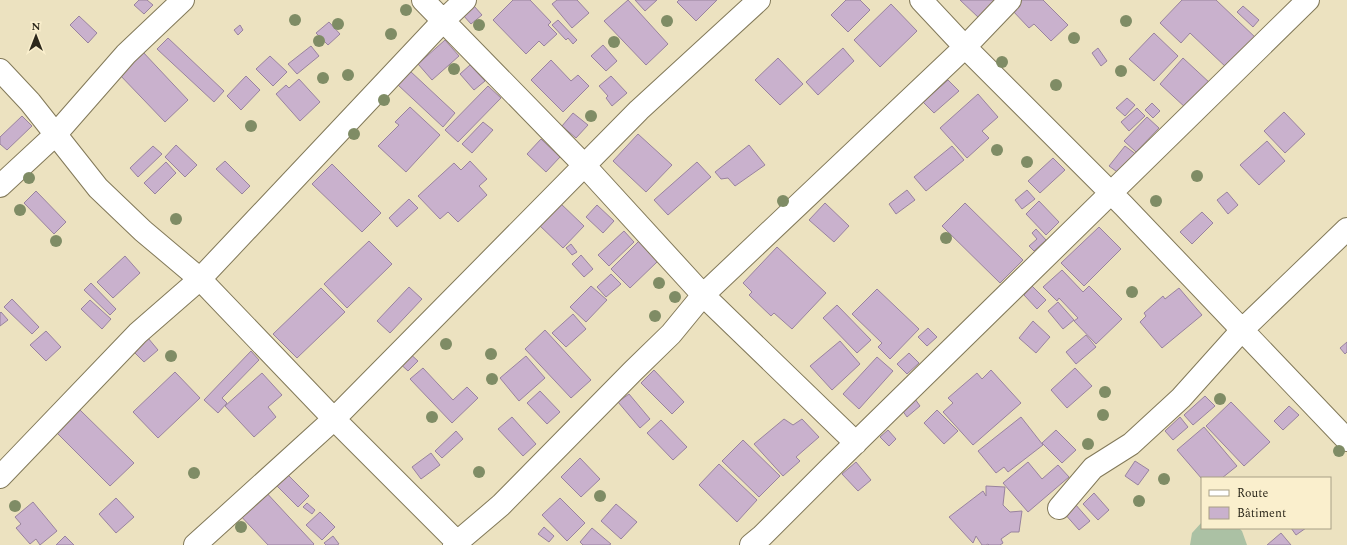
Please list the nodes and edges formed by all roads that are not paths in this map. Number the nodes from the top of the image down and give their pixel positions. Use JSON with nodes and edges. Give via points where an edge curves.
{"nodes":[{"id":1,"x":183,"y":0,"type":"edge"},
{"id":2,"x":423,"y":0,"type":"edge"},
{"id":3,"x":465,"y":0,"type":"edge"},
{"id":4,"x":760,"y":0,"type":"edge"},
{"id":5,"x":921,"y":0,"type":"edge"},
{"id":6,"x":1010,"y":0,"type":"edge"},
{"id":7,"x":1308,"y":0,"type":"edge"},
{"id":8,"x":444,"y":20,"type":"junction"},
{"id":9,"x":965,"y":47,"type":"junction"},
{"id":10,"x":0,"y":70,"type":"edge"},
{"id":11,"x":55,"y":135,"type":"junction"},
{"id":12,"x":585,"y":166,"type":"junction"},
{"id":13,"x":0,"y":186,"type":"edge"},
{"id":14,"x":1110,"y":192,"type":"junction"},
{"id":15,"x":1347,"y":229,"type":"edge"},
{"id":16,"x":200,"y":279,"type":"junction"},
{"id":17,"x":703,"y":294,"type":"junction"},
{"id":18,"x":1242,"y":330,"type":"junction"},
{"id":19,"x":334,"y":419,"type":"junction"},
{"id":20,"x":1347,"y":440,"type":"edge"},
{"id":21,"x":856,"y":443,"type":"junction"},
{"id":22,"x":0,"y":477,"type":"edge"},
{"id":23,"x":1059,"y":508,"type":"dead end"},
{"id":24,"x":457,"y":544,"type":"edge"},
{"id":25,"x":195,"y":545,"type":"edge"},
{"id":26,"x":751,"y":545,"type":"edge"}],
"edges":[{"from":1,"to":11,"type":"street","via":[[126,54]]},
{"from":2,"to":8,"type":"street"},
{"from":3,"to":8,"type":"street"},
{"from":4,"to":12,"type":"street","via":[[639,110]]},
{"from":5,"to":9,"type":"street"},
{"from":6,"to":9,"type":"street"},
{"from":7,"to":14,"type":"street"},
{"from":8,"to":12,"type":"street"},
{"from":8,"to":16,"type":"street"},
{"from":9,"to":14,"type":"street"},
{"from":9,"to":17,"type":"street"},
{"from":10,"to":11,"type":"street","via":[[30,102]]},
{"from":11,"to":13,"type":"street"},
{"from":11,"to":16,"type":"street","via":[[98,188],[143,231]]},
{"from":12,"to":17,"type":"street"},
{"from":12,"to":19,"type":"street"},
{"from":14,"to":18,"type":"street"},
{"from":14,"to":21,"type":"street"},
{"from":15,"to":18,"type":"street"},
{"from":16,"to":19,"type":"street"},
{"from":16,"to":22,"type":"street","via":[[138,333]]},
{"from":17,"to":21,"type":"street"},
{"from":17,"to":24,"type":"street","via":[[671,334],[501,505]]},
{"from":18,"to":20,"type":"street"},
{"from":18,"to":23,"type":"street","via":[[1181,398],[1131,444],[1093,468]]},
{"from":19,"to":24,"type":"street"},
{"from":19,"to":25,"type":"street"},
{"from":21,"to":26,"type":"street"}]}
